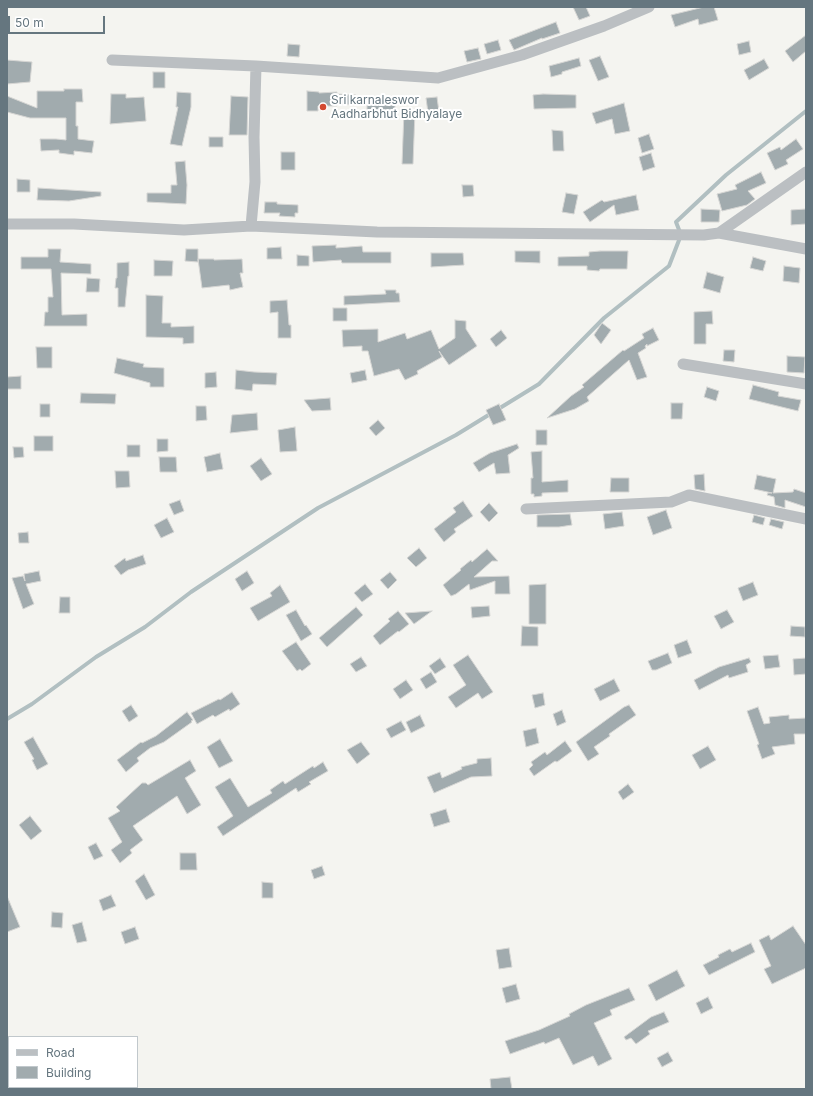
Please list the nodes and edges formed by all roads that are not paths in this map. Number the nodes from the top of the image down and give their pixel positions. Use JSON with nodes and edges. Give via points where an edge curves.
{"nodes":[{"id":1,"x":649,"y":7,"type":"edge"},
{"id":2,"x":112,"y":60,"type":"dead end"},
{"id":3,"x":256,"y":66,"type":"junction"},
{"id":4,"x":806,"y":172,"type":"edge"},
{"id":5,"x":7,"y":224,"type":"edge"},
{"id":6,"x":251,"y":226,"type":"junction"},
{"id":7,"x":719,"y":233,"type":"junction"},
{"id":8,"x":806,"y":249,"type":"edge"},
{"id":9,"x":683,"y":364,"type":"dead end"},
{"id":10,"x":806,"y":384,"type":"edge"},
{"id":11,"x":526,"y":509,"type":"dead end"},
{"id":12,"x":806,"y":520,"type":"edge"}],
"edges":[{"from":1,"to":3,"type":"street","via":[[522,55],[438,78]]},
{"from":2,"to":3,"type":"street"},
{"from":3,"to":6,"type":"street","via":[[255,182]]},
{"from":4,"to":7,"type":"street"},
{"from":5,"to":6,"type":"street","via":[[74,224],[184,230]]},
{"from":6,"to":7,"type":"street","via":[[377,232],[704,235]]},
{"from":7,"to":8,"type":"street"},
{"from":9,"to":10,"type":"street"},
{"from":11,"to":12,"type":"street","via":[[672,502],[689,495]]}]}
